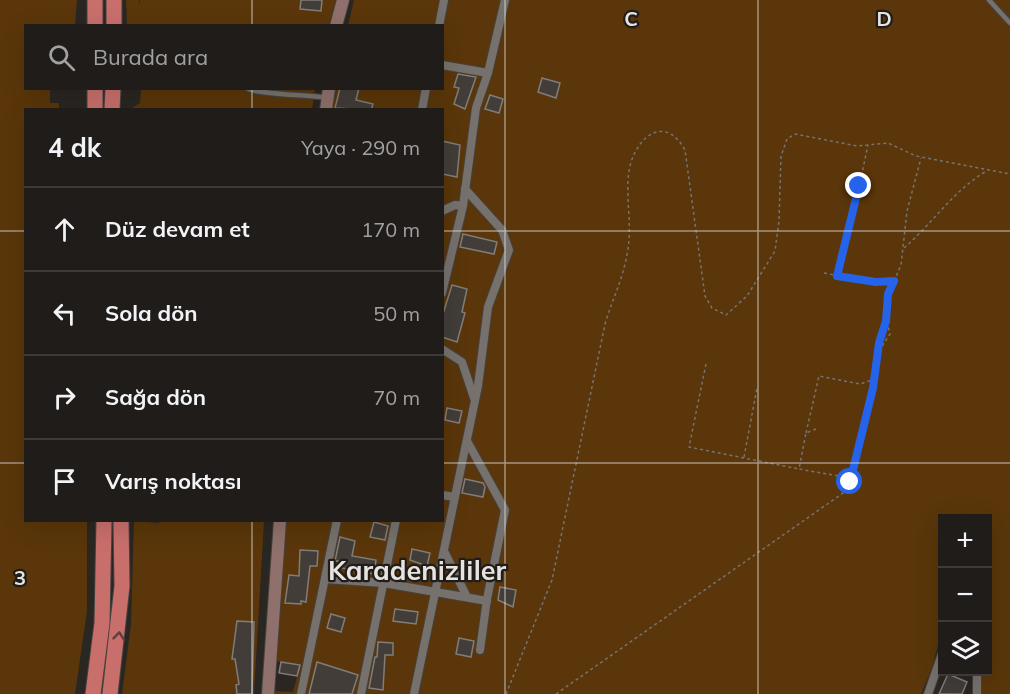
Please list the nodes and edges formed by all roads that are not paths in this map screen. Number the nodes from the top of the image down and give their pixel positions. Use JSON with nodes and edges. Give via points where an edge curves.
{"nodes":[{"id":1,"x":95,"y":0,"type":"edge"},
{"id":2,"x":114,"y":0,"type":"edge"},
{"id":3,"x":343,"y":0,"type":"edge"},
{"id":4,"x":351,"y":0,"type":"edge"},
{"id":5,"x":444,"y":0,"type":"edge"},
{"id":6,"x":989,"y":0,"type":"edge"},
{"id":7,"x":505,"y":1,"type":"edge"},
{"id":8,"x":1010,"y":23,"type":"edge"},
{"id":9,"x":95,"y":24,"type":"edge"},
{"id":10,"x":114,"y":24,"type":"edge"},
{"id":11,"x":337,"y":24,"type":"edge"},
{"id":12,"x":345,"y":24,"type":"edge"},
{"id":13,"x":439,"y":24,"type":"edge"},
{"id":14,"x":444,"y":65,"type":"edge"},
{"id":15,"x":488,"y":73,"type":"junction"},
{"id":16,"x":95,"y":90,"type":"edge"},
{"id":17,"x":113,"y":90,"type":"edge"},
{"id":18,"x":249,"y":90,"type":"edge"},
{"id":19,"x":272,"y":90,"type":"edge"},
{"id":20,"x":426,"y":90,"type":"edge"},
{"id":21,"x":323,"y":96,"type":"edge"},
{"id":22,"x":95,"y":108,"type":"edge"},
{"id":23,"x":112,"y":108,"type":"edge"},
{"id":24,"x":422,"y":108,"type":"edge"},
{"id":25,"x":465,"y":189,"type":"junction"},
{"id":26,"x":463,"y":207,"type":"junction"},
{"id":27,"x":444,"y":211,"type":"edge"},
{"id":28,"x":444,"y":285,"type":"edge"},
{"id":29,"x":444,"y":350,"type":"edge"},
{"id":30,"x":475,"y":401,"type":"junction"},
{"id":31,"x":467,"y":441,"type":"junction"},
{"id":32,"x":444,"y":495,"type":"edge"},
{"id":33,"x":455,"y":497,"type":"junction"},
{"id":34,"x":104,"y":522,"type":"edge"},
{"id":35,"x":121,"y":522,"type":"edge"},
{"id":36,"x":273,"y":522,"type":"edge"},
{"id":37,"x":280,"y":522,"type":"edge"},
{"id":38,"x":337,"y":522,"type":"edge"},
{"id":39,"x":396,"y":522,"type":"edge"},
{"id":40,"x":444,"y":550,"type":"junction"},
{"id":41,"x":325,"y":579,"type":"junction"},
{"id":42,"x":384,"y":583,"type":"junction"},
{"id":43,"x":436,"y":591,"type":"junction"},
{"id":44,"x":467,"y":597,"type":"junction"},
{"id":45,"x":487,"y":601,"type":"junction"},
{"id":46,"x":480,"y":650,"type":"dead end"},
{"id":47,"x":938,"y":665,"type":"edge"},
{"id":48,"x":977,"y":676,"type":"edge"},
{"id":49,"x":93,"y":694,"type":"edge"},
{"id":50,"x":110,"y":694,"type":"edge"},
{"id":51,"x":261,"y":694,"type":"edge"},
{"id":52,"x":268,"y":694,"type":"edge"},
{"id":53,"x":300,"y":694,"type":"edge"},
{"id":54,"x":361,"y":694,"type":"edge"},
{"id":55,"x":414,"y":694,"type":"edge"},
{"id":56,"x":928,"y":694,"type":"edge"},
{"id":57,"x":977,"y":694,"type":"edge"}],
"edges":[{"from":1,"to":9,"type":"highway"},
{"from":2,"to":10,"type":"highway"},
{"from":3,"to":11,"type":"main road"},
{"from":4,"to":12,"type":"main road"},
{"from":5,"to":13,"type":"street"},
{"from":6,"to":8,"type":"lane"},
{"from":7,"to":15,"type":"street"},
{"from":14,"to":15,"type":"street"},
{"from":15,"to":25,"type":"street","via":[[476,108]]},
{"from":16,"to":22,"type":"highway"},
{"from":17,"to":23,"type":"highway"},
{"from":18,"to":19,"type":"lane"},
{"from":19,"to":21,"type":"lane"},
{"from":20,"to":24,"type":"street"},
{"from":25,"to":26,"type":"street"},
{"from":25,"to":30,"type":"street","via":[[502,230],[509,250],[488,307]]},
{"from":26,"to":27,"type":"street","via":[[455,205]]},
{"from":26,"to":28,"type":"street"},
{"from":29,"to":30,"type":"street","via":[[462,362]]},
{"from":30,"to":31,"type":"street"},
{"from":31,"to":33,"type":"street"},
{"from":31,"to":45,"type":"street","via":[[505,510]]},
{"from":32,"to":33,"type":"street"},
{"from":33,"to":40,"type":"street"},
{"from":34,"to":49,"type":"highway","via":[[102,624]]},
{"from":50,"to":35,"type":"highway","one_way":true,"via":[[122,586]]},
{"from":36,"to":51,"type":"main road"},
{"from":37,"to":52,"type":"main road"},
{"from":38,"to":41,"type":"street"},
{"from":39,"to":42,"type":"street"},
{"from":40,"to":43,"type":"street"},
{"from":40,"to":44,"type":"street"},
{"from":41,"to":42,"type":"street"},
{"from":41,"to":53,"type":"street"},
{"from":42,"to":43,"type":"street"},
{"from":42,"to":54,"type":"street"},
{"from":43,"to":44,"type":"street"},
{"from":43,"to":55,"type":"street"},
{"from":44,"to":45,"type":"street"},
{"from":45,"to":46,"type":"street"},
{"from":47,"to":56,"type":"street"},
{"from":48,"to":57,"type":"street"}]}
